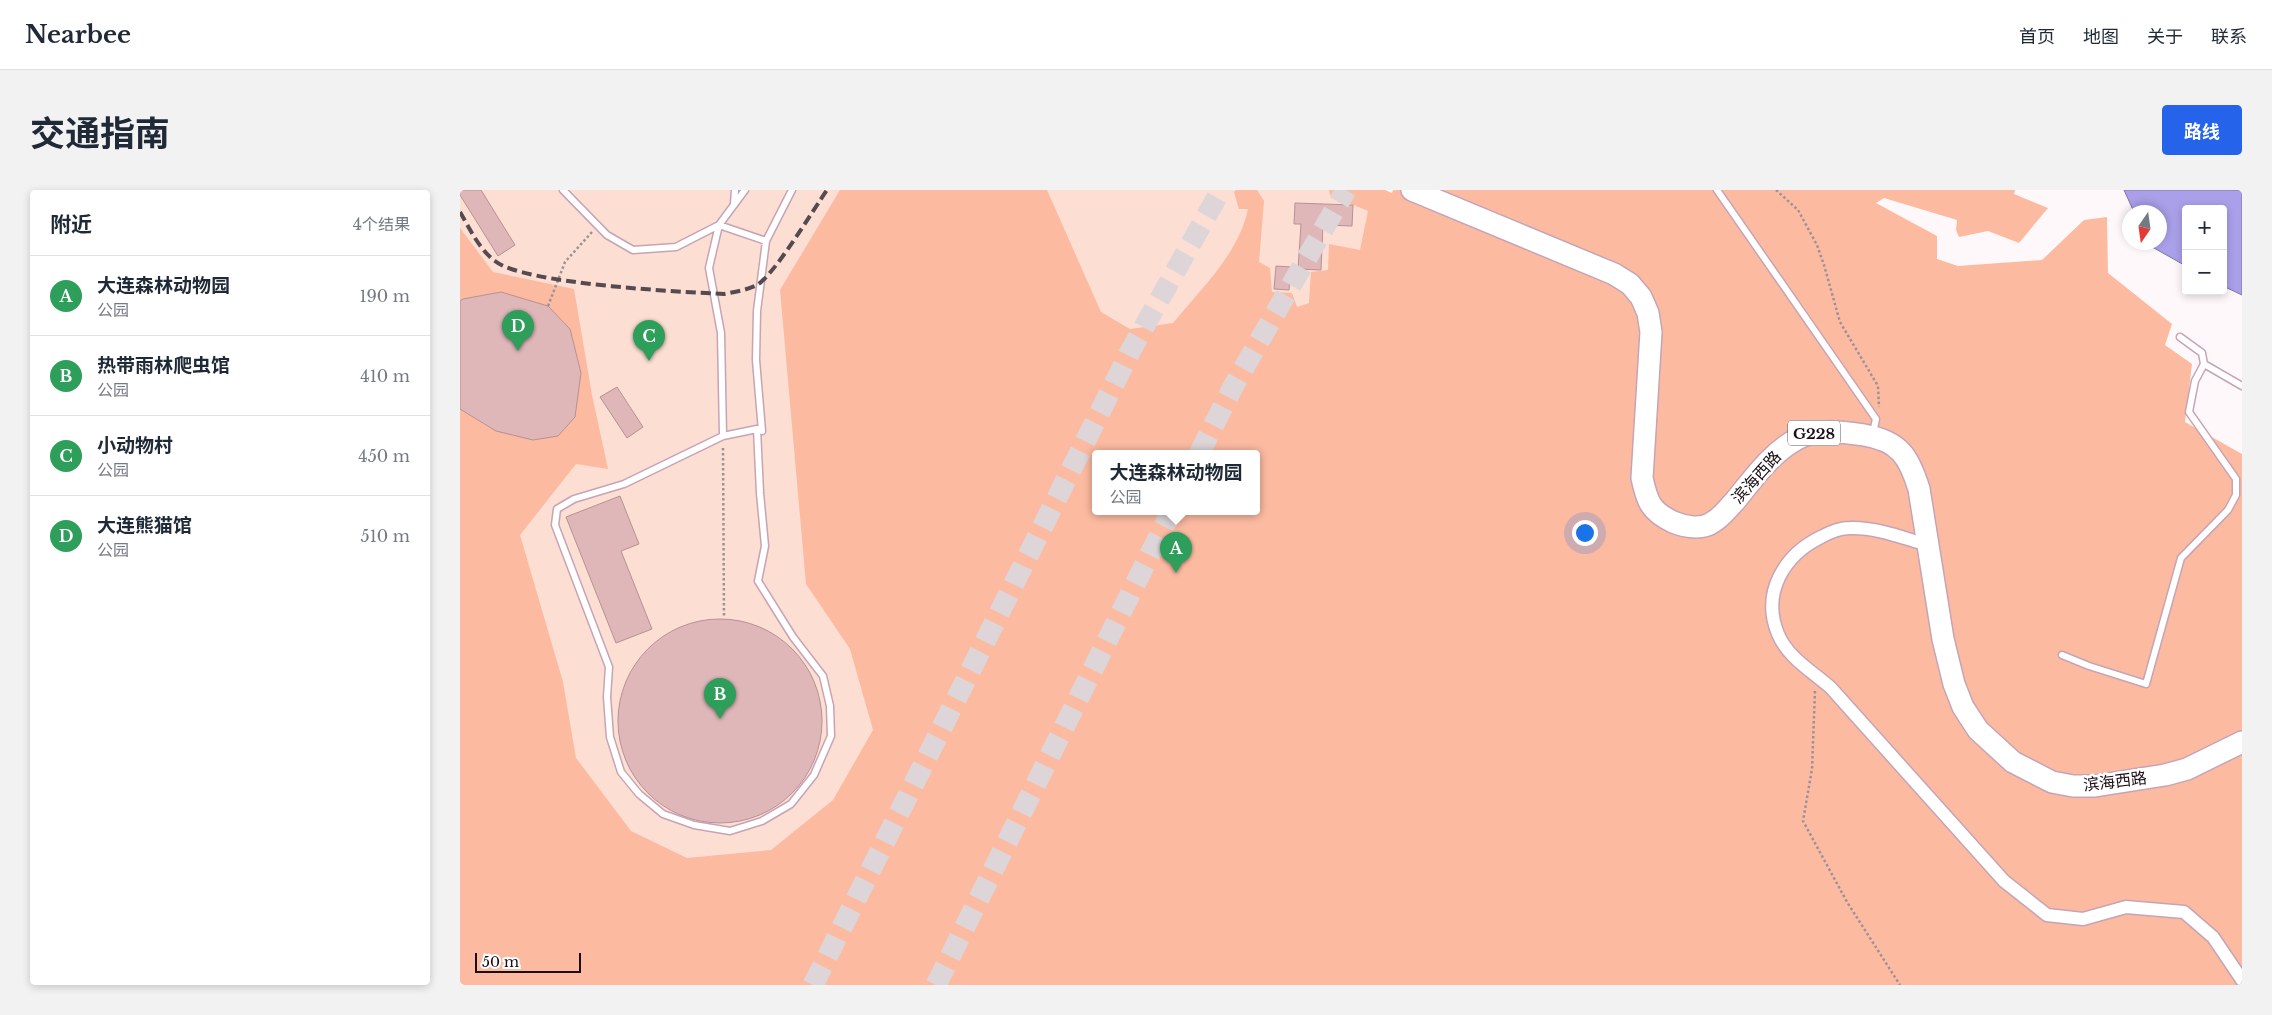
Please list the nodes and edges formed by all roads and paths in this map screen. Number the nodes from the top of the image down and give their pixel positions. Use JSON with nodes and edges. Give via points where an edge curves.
{"nodes":[{"id":1,"x":563,"y":190,"type":"edge"},
{"id":2,"x":735,"y":190,"type":"edge"},
{"id":3,"x":745,"y":190,"type":"edge"},
{"id":4,"x":792,"y":190,"type":"edge"},
{"id":5,"x":1412,"y":190,"type":"edge"},
{"id":6,"x":1717,"y":190,"type":"edge"},
{"id":7,"x":1776,"y":190,"type":"edge"},
{"id":8,"x":734,"y":205,"type":"junction"},
{"id":9,"x":598,"y":225,"type":"junction"},
{"id":10,"x":719,"y":225,"type":"junction"},
{"id":11,"x":766,"y":242,"type":"junction"},
{"id":12,"x":548,"y":306,"type":"dead end"},
{"id":13,"x":2180,"y":337,"type":"dead end"},
{"id":14,"x":2204,"y":364,"type":"junction"},
{"id":15,"x":2242,"y":386,"type":"edge"},
{"id":16,"x":1874,"y":428,"type":"junction"},
{"id":17,"x":762,"y":430,"type":"dead end"},
{"id":18,"x":723,"y":436,"type":"junction"},
{"id":19,"x":1928,"y":545,"type":"junction"},
{"id":20,"x":724,"y":618,"type":"dead end"},
{"id":21,"x":2062,"y":655,"type":"dead end"},
{"id":22,"x":1816,"y":675,"type":"junction"},
{"id":23,"x":2242,"y":742,"type":"edge"},
{"id":24,"x":2242,"y":980,"type":"edge"},
{"id":25,"x":1900,"y":985,"type":"edge"}],
"edges":[{"from":1,"to":9,"type":"lane"},
{"from":2,"to":8,"type":"lane"},
{"from":3,"to":8,"type":"lane"},
{"from":4,"to":11,"type":"lane"},
{"from":5,"to":16,"type":"highway","name":"滨海西路","number":"G228","via":[[1614,274],[1630,284],[1641,297],[1651,332],[1642,478],[1651,507],[1661,516],[1689,527],[1712,523],[1785,446],[1799,438]]},
{"from":6,"to":16,"type":"lane"},
{"from":7,"to":16,"type":"path","via":[[1798,210],[1817,245],[1840,322],[1878,386],[1880,402]]},
{"from":8,"to":10,"type":"lane"},
{"from":9,"to":10,"type":"lane","via":[[607,235],[633,250],[676,247]]},
{"from":9,"to":12,"type":"path","via":[[565,262]]},
{"from":10,"to":11,"type":"lane"},
{"from":10,"to":18,"type":"lane","via":[[710,268],[721,333]]},
{"from":11,"to":17,"type":"lane","via":[[756,311]]},
{"from":13,"to":14,"type":"lane","via":[[2202,353]]},
{"from":14,"to":15,"type":"lane"},
{"from":14,"to":21,"type":"lane","via":[[2195,381],[2190,412],[2236,478],[2236,495],[2228,510],[2181,558],[2146,684]]},
{"from":16,"to":19,"type":"highway","name":"滨海西路","number":"G228","via":[[1903,452],[1912,467]]},
{"from":18,"to":18,"type":"lane","via":[[757,429],[765,546],[758,582],[823,676],[830,706],[831,736],[814,775],[790,804],[762,821],[730,831],[694,825],[663,814],[639,794],[621,772],[610,737],[609,667],[555,525],[557,509],[574,498],[624,484]]},
{"from":18,"to":20,"type":"path"},
{"from":19,"to":22,"type":"street","via":[[1866,528],[1847,528],[1813,540],[1788,560],[1774,587],[1774,618],[1786,649]]},
{"from":19,"to":23,"type":"highway","name":"滨海西路","number":"G228","via":[[1948,663],[1963,707],[1978,730],[2013,762],[2032,774],[2073,786],[2095,786],[2186,769]]},
{"from":22,"to":24,"type":"street","via":[[2004,881],[2047,915],[2083,919],[2126,907],[2184,912],[2213,937]]},
{"from":22,"to":25,"type":"path","via":[[1812,769],[1803,820],[1847,902]]}]}
